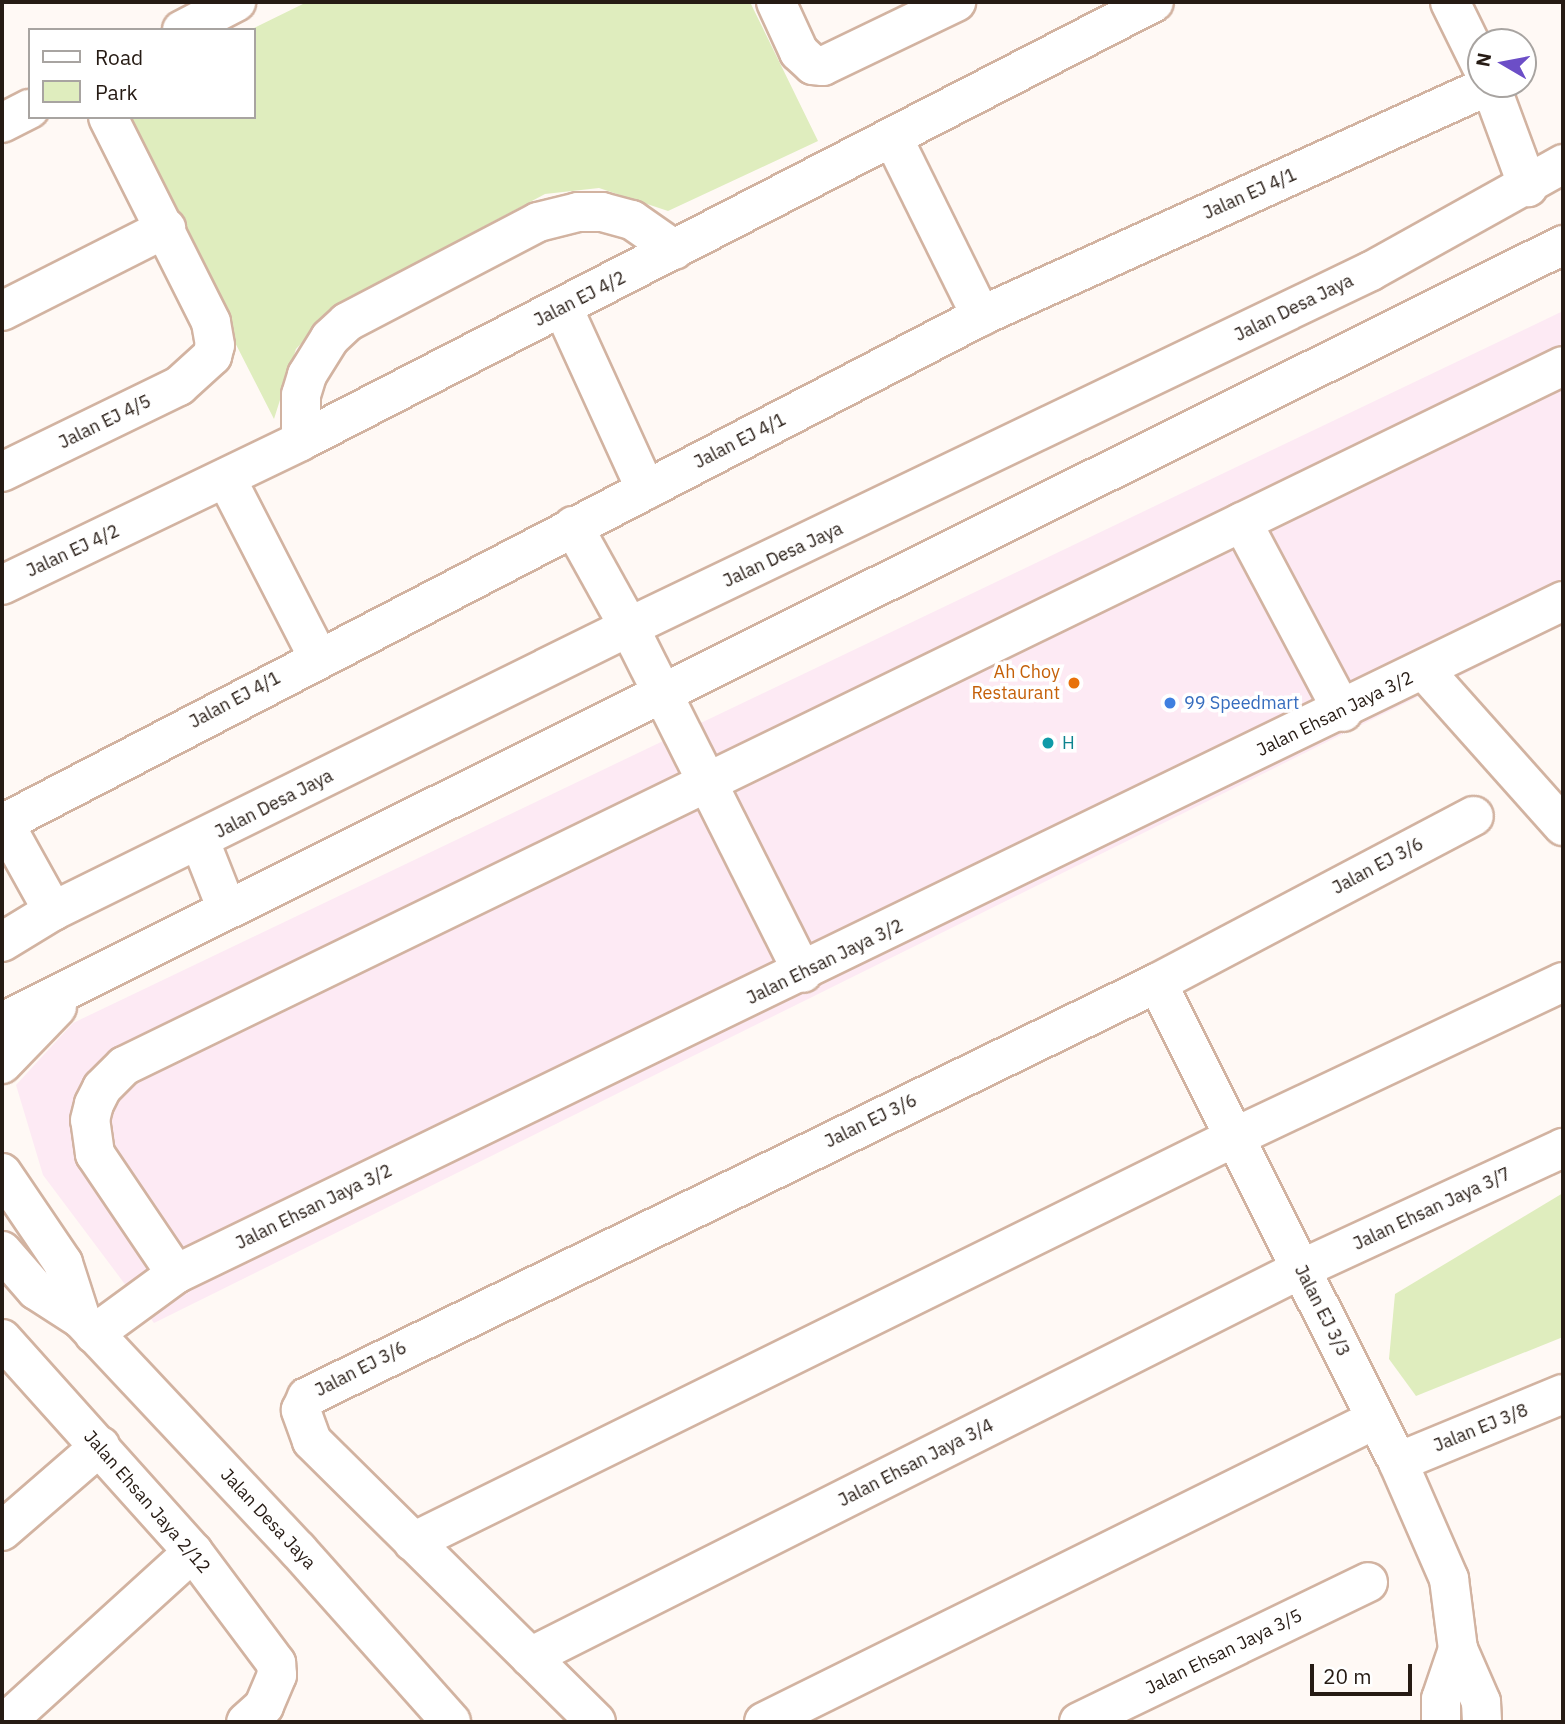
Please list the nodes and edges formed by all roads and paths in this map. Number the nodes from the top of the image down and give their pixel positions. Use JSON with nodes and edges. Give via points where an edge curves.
{"nodes":[{"id":1,"x":236,"y":2,"type":"edge"},
{"id":2,"x":776,"y":2,"type":"edge"},
{"id":3,"x":956,"y":2,"type":"edge"},
{"id":4,"x":1154,"y":2,"type":"edge"},
{"id":5,"x":1450,"y":2,"type":"edge"},
{"id":6,"x":186,"y":28,"type":"edge"},
{"id":7,"x":1467,"y":37,"type":"edge"},
{"id":8,"x":1467,"y":87,"type":"edge"},
{"id":9,"x":1495,"y":98,"type":"edge"},
{"id":10,"x":28,"y":110,"type":"edge"},
{"id":11,"x":108,"y":119,"type":"edge"},
{"id":12,"x":2,"y":122,"type":"edge"},
{"id":13,"x":893,"y":138,"type":"junction"},
{"id":14,"x":1563,"y":164,"type":"edge"},
{"id":15,"x":1528,"y":187,"type":"junction"},
{"id":16,"x":166,"y":228,"type":"junction"},
{"id":17,"x":1563,"y":245,"type":"edge"},
{"id":18,"x":675,"y":250,"type":"junction"},
{"id":19,"x":563,"y":308,"type":"junction"},
{"id":20,"x":2,"y":311,"type":"edge"},
{"id":21,"x":981,"y":316,"type":"junction"},
{"id":22,"x":1563,"y":366,"type":"edge"},
{"id":23,"x":301,"y":440,"type":"junction"},
{"id":24,"x":2,"y":472,"type":"edge"},
{"id":25,"x":226,"y":478,"type":"junction"},
{"id":26,"x":646,"y":490,"type":"junction"},
{"id":27,"x":1241,"y":522,"type":"junction"},
{"id":28,"x":573,"y":526,"type":"junction"},
{"id":29,"x":2,"y":585,"type":"edge"},
{"id":30,"x":1563,"y":601,"type":"edge"},
{"id":31,"x":629,"y":627,"type":"junction"},
{"id":32,"x":318,"y":657,"type":"junction"},
{"id":33,"x":1424,"y":670,"type":"junction"},
{"id":34,"x":662,"y":692,"type":"junction"},
{"id":35,"x":1343,"y":712,"type":"junction"},
{"id":36,"x":708,"y":782,"type":"junction"},
{"id":37,"x":1474,"y":816,"type":"dead end"},
{"id":38,"x":3,"y":823,"type":"edge"},
{"id":39,"x":1563,"y":826,"type":"edge"},
{"id":40,"x":201,"y":841,"type":"junction"},
{"id":41,"x":226,"y":907,"type":"junction"},
{"id":42,"x":53,"y":911,"type":"junction"},
{"id":43,"x":2,"y":942,"type":"edge"},
{"id":44,"x":803,"y":973,"type":"junction"},
{"id":45,"x":91,"y":974,"type":"junction"},
{"id":46,"x":1563,"y":982,"type":"edge"},
{"id":47,"x":1157,"y":983,"type":"junction"},
{"id":48,"x":2,"y":1022,"type":"edge"},
{"id":49,"x":2,"y":1064,"type":"edge"},
{"id":50,"x":1235,"y":1137,"type":"junction"},
{"id":51,"x":1563,"y":1148,"type":"edge"},
{"id":52,"x":2,"y":1173,"type":"edge"},
{"id":53,"x":2,"y":1251,"type":"edge"},
{"id":54,"x":1301,"y":1269,"type":"junction"},
{"id":55,"x":176,"y":1274,"type":"junction"},
{"id":56,"x":88,"y":1326,"type":"junction"},
{"id":57,"x":2,"y":1339,"type":"edge"},
{"id":58,"x":1563,"y":1394,"type":"edge"},
{"id":59,"x":1376,"y":1419,"type":"junction"},
{"id":60,"x":100,"y":1446,"type":"junction"},
{"id":61,"x":1398,"y":1462,"type":"junction"},
{"id":62,"x":2,"y":1531,"type":"edge"},
{"id":63,"x":413,"y":1542,"type":"junction"},
{"id":64,"x":193,"y":1552,"type":"junction"},
{"id":65,"x":1368,"y":1582,"type":"dead end"},
{"id":66,"x":1458,"y":1649,"type":"junction"},
{"id":67,"x":530,"y":1657,"type":"junction"},
{"id":68,"x":6,"y":1722,"type":"edge"},
{"id":69,"x":246,"y":1722,"type":"edge"},
{"id":70,"x":451,"y":1722,"type":"edge"},
{"id":71,"x":596,"y":1722,"type":"edge"},
{"id":72,"x":764,"y":1722,"type":"edge"},
{"id":73,"x":1079,"y":1722,"type":"edge"},
{"id":74,"x":1441,"y":1722,"type":"edge"},
{"id":75,"x":1482,"y":1722,"type":"edge"}],
"edges":[{"from":1,"to":6,"type":"street"},
{"from":2,"to":3,"type":"street","via":[[799,52],[813,65],[823,66]]},
{"from":4,"to":13,"type":"street","name":"Jalan EJ 4/2"},
{"from":5,"to":7,"type":"street"},
{"from":8,"to":21,"type":"street","name":"Jalan EJ 4/1"},
{"from":9,"to":15,"type":"street"},
{"from":10,"to":12,"type":"street"},
{"from":11,"to":16,"type":"street"},
{"from":13,"to":18,"type":"street","name":"Jalan EJ 4/2"},
{"from":13,"to":21,"type":"street"},
{"from":14,"to":15,"type":"street","name":"Jalan Desa Jaya"},
{"from":15,"to":31,"type":"street","name":"Jalan Desa Jaya","via":[[1371,271]]},
{"from":16,"to":20,"type":"street"},
{"from":16,"to":24,"type":"street","name":"Jalan EJ 4/5","via":[[211,322],[215,345],[206,366],[179,386]]},
{"from":17,"to":34,"type":"street"},
{"from":18,"to":19,"type":"street","name":"Jalan EJ 4/2"},
{"from":18,"to":23,"type":"street","via":[[632,220],[602,212],[578,212],[538,222],[347,322],[330,338],[307,375],[301,395]]},
{"from":19,"to":23,"type":"street","name":"Jalan EJ 4/2"},
{"from":19,"to":26,"type":"street"},
{"from":21,"to":26,"type":"street","name":"Jalan EJ 4/1"},
{"from":22,"to":27,"type":"street"},
{"from":23,"to":25,"type":"street","name":"Jalan EJ 4/2"},
{"from":25,"to":29,"type":"street","name":"Jalan EJ 4/2"},
{"from":25,"to":32,"type":"street"},
{"from":26,"to":28,"type":"street","name":"Jalan EJ 4/1"},
{"from":27,"to":35,"type":"street"},
{"from":27,"to":36,"type":"street"},
{"from":28,"to":31,"type":"street"},
{"from":28,"to":32,"type":"street","name":"Jalan EJ 4/1"},
{"from":30,"to":33,"type":"street","name":"Jalan Ehsan Jaya 3/2"},
{"from":31,"to":34,"type":"street"},
{"from":31,"to":40,"type":"street","name":"Jalan Desa Jaya"},
{"from":32,"to":38,"type":"street","name":"Jalan EJ 4/1"},
{"from":33,"to":35,"type":"street","name":"Jalan Ehsan Jaya 3/2"},
{"from":33,"to":39,"type":"street"},
{"from":34,"to":36,"type":"street"},
{"from":34,"to":41,"type":"street"},
{"from":35,"to":44,"type":"street","name":"Jalan Ehsan Jaya 3/2"},
{"from":36,"to":44,"type":"street"},
{"from":36,"to":55,"type":"street","via":[[111,1076],[90,1120],[95,1154]]},
{"from":37,"to":47,"type":"street","name":"Jalan EJ 3/6"},
{"from":38,"to":42,"type":"street"},
{"from":40,"to":41,"type":"street"},
{"from":40,"to":42,"type":"street","name":"Jalan Desa Jaya"},
{"from":41,"to":45,"type":"street"},
{"from":42,"to":43,"type":"street","name":"Jalan Desa Jaya"},
{"from":44,"to":55,"type":"street","name":"Jalan Ehsan Jaya 3/2"},
{"from":45,"to":48,"type":"street"},
{"from":45,"to":49,"type":"street"},
{"from":46,"to":50,"type":"street"},
{"from":47,"to":50,"type":"street","name":"Jalan EJ 3/3"},
{"from":47,"to":63,"type":"street","name":"Jalan EJ 3/6","via":[[318,1388],[301,1410],[312,1441]]},
{"from":50,"to":54,"type":"street","name":"Jalan EJ 3/3"},
{"from":50,"to":63,"type":"street"},
{"from":51,"to":54,"type":"street","name":"Jalan Ehsan Jaya 3/7"},
{"from":52,"to":56,"type":"street","name":"Jalan Desa Jaya","via":[[63,1263]]},
{"from":53,"to":56,"type":"street","name":"Jalan Desa Jaya","via":[[36,1290]]},
{"from":54,"to":59,"type":"street","name":"Jalan EJ 3/3"},
{"from":54,"to":67,"type":"street","name":"Jalan Ehsan Jaya 3/4"},
{"from":55,"to":56,"type":"street","name":"Jalan Ehsan Jaya 3/2"},
{"from":56,"to":70,"type":"street","name":"Jalan Desa Jaya"},
{"from":57,"to":60,"type":"street","name":"Jalan Ehsan Jaya 2/12"},
{"from":58,"to":61,"type":"street","name":"Jalan EJ 3/8"},
{"from":59,"to":61,"type":"street","name":"Jalan EJ 3/3"},
{"from":59,"to":72,"type":"street"},
{"from":60,"to":62,"type":"street"},
{"from":60,"to":64,"type":"street","name":"Jalan Ehsan Jaya 2/12"},
{"from":61,"to":66,"type":"street","name":"Jalan EJ 3/3","via":[[1449,1579]]},
{"from":63,"to":67,"type":"street"},
{"from":64,"to":68,"type":"street"},
{"from":64,"to":69,"type":"street","name":"Jalan Ehsan Jaya 2/12","via":[[276,1663],[277,1675],[264,1706]]},
{"from":65,"to":73,"type":"street","name":"Jalan Ehsan Jaya 3/5"},
{"from":66,"to":74,"type":"street","name":"Jalan EJ 3/3","via":[[1441,1699]]},
{"from":66,"to":75,"type":"street","name":"Jalan EJ 3/3","via":[[1481,1702]]},
{"from":67,"to":71,"type":"street"}]}
